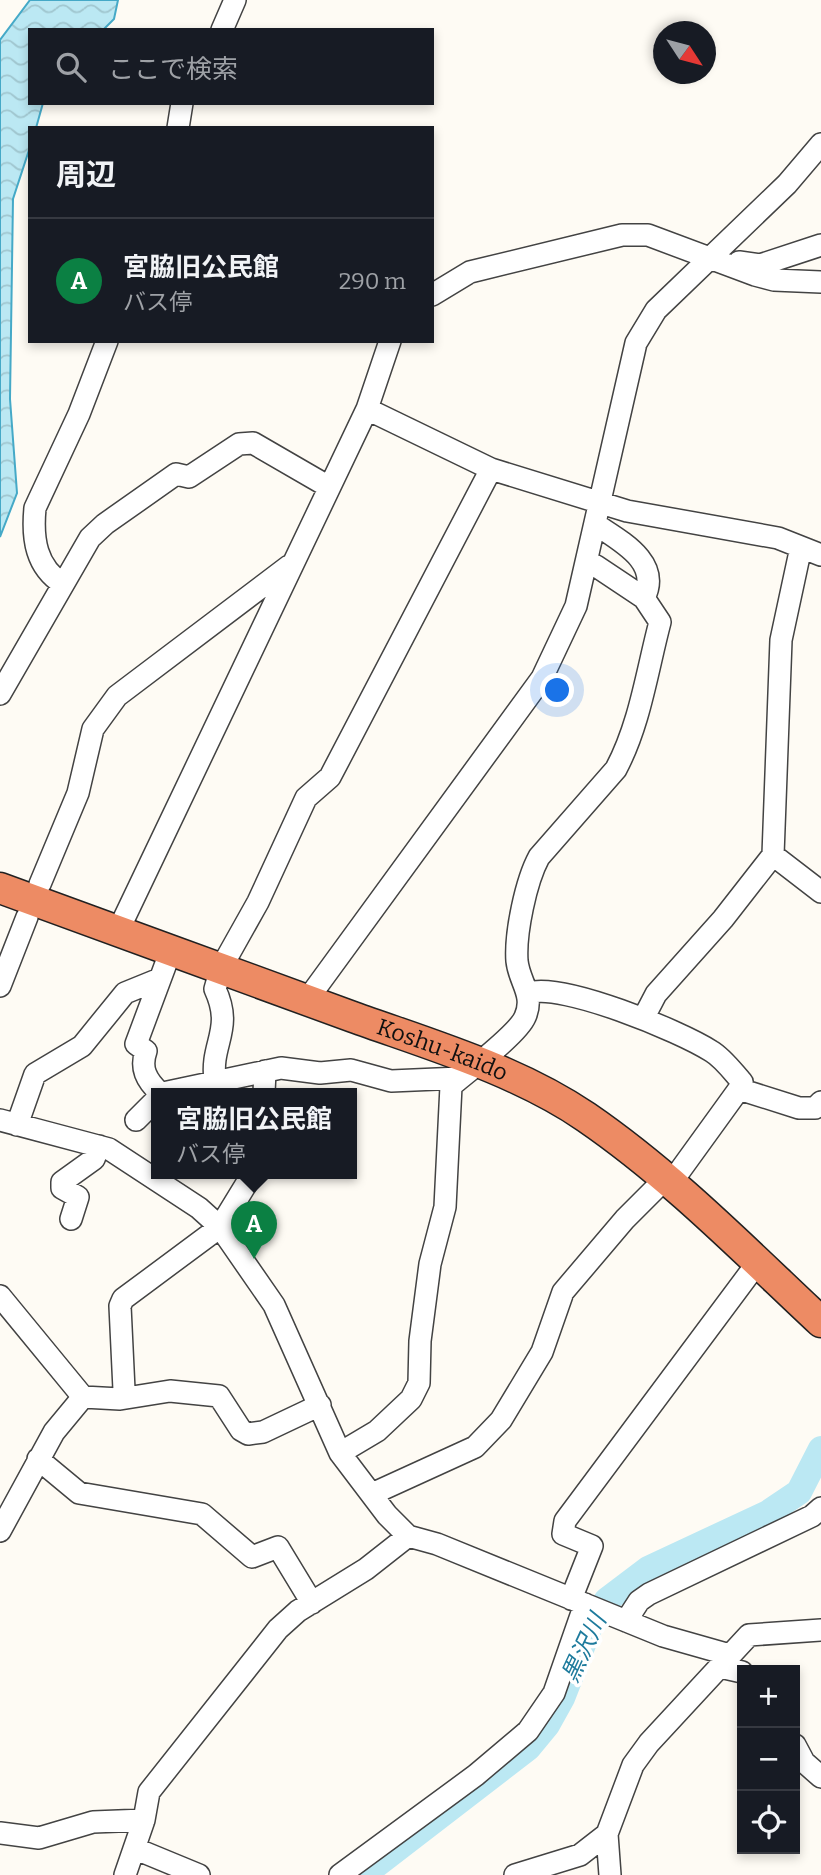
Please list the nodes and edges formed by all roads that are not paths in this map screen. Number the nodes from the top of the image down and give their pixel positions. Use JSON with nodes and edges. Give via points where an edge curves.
{"nodes":[{"id":1,"x":235,"y":0,"type":"edge"},
{"id":2,"x":223,"y":28,"type":"edge"},
{"id":3,"x":182,"y":105,"type":"edge"},
{"id":4,"x":178,"y":126,"type":"edge"},
{"id":5,"x":821,"y":144,"type":"edge"},
{"id":6,"x":821,"y":245,"type":"edge"},
{"id":7,"x":710,"y":257,"type":"junction"},
{"id":8,"x":821,"y":282,"type":"edge"},
{"id":9,"x":434,"y":294,"type":"edge"},
{"id":10,"x":106,"y":343,"type":"edge"},
{"id":11,"x":389,"y":343,"type":"edge"},
{"id":12,"x":366,"y":409,"type":"junction"},
{"id":13,"x":491,"y":469,"type":"junction"},
{"id":14,"x":329,"y":487,"type":"junction"},
{"id":15,"x":598,"y":514,"type":"junction"},
{"id":16,"x":811,"y":551,"type":"edge"},
{"id":17,"x":291,"y":565,"type":"junction"},
{"id":18,"x":588,"y":565,"type":"junction"},
{"id":19,"x":64,"y":584,"type":"junction"},
{"id":20,"x":644,"y":598,"type":"junction"},
{"id":21,"x":0,"y":694,"type":"edge"},
{"id":22,"x":773,"y":855,"type":"junction"},
{"id":23,"x":40,"y":884,"type":"dead end"},
{"id":24,"x":0,"y":888,"type":"edge"},
{"id":25,"x":821,"y":892,"type":"edge"},
{"id":26,"x":27,"y":917,"type":"dead end"},
{"id":27,"x":118,"y":931,"type":"junction"},
{"id":28,"x":171,"y":950,"type":"junction"},
{"id":29,"x":221,"y":968,"type":"junction"},
{"id":30,"x":157,"y":980,"type":"junction"},
{"id":31,"x":0,"y":986,"type":"edge"},
{"id":32,"x":529,"y":993,"type":"junction"},
{"id":33,"x":307,"y":1000,"type":"junction"},
{"id":34,"x":645,"y":1017,"type":"junction"},
{"id":35,"x":265,"y":1071,"type":"junction"},
{"id":36,"x":468,"y":1071,"type":"junction"},
{"id":37,"x":215,"y":1080,"type":"junction"},
{"id":38,"x":158,"y":1088,"type":"edge"},
{"id":39,"x":182,"y":1088,"type":"edge"},
{"id":40,"x":264,"y":1088,"type":"edge"},
{"id":41,"x":738,"y":1089,"type":"junction"},
{"id":42,"x":821,"y":1102,"type":"edge"},
{"id":43,"x":151,"y":1105,"type":"edge"},
{"id":44,"x":136,"y":1120,"type":"dead end"},
{"id":45,"x":8,"y":1122,"type":"edge"},
{"id":46,"x":99,"y":1146,"type":"junction"},
{"id":47,"x":151,"y":1177,"type":"edge"},
{"id":48,"x":155,"y":1179,"type":"edge"},
{"id":49,"x":249,"y":1179,"type":"edge"},
{"id":50,"x":668,"y":1181,"type":"junction"},
{"id":51,"x":71,"y":1219,"type":"dead end"},
{"id":52,"x":220,"y":1227,"type":"junction"},
{"id":53,"x":758,"y":1262,"type":"junction"},
{"id":54,"x":0,"y":1296,"type":"edge"},
{"id":55,"x":821,"y":1322,"type":"edge"},
{"id":56,"x":83,"y":1397,"type":"junction"},
{"id":57,"x":120,"y":1399,"type":"junction"},
{"id":58,"x":320,"y":1405,"type":"junction"},
{"id":59,"x":340,"y":1453,"type":"junction"},
{"id":60,"x":38,"y":1460,"type":"junction"},
{"id":61,"x":372,"y":1494,"type":"junction"},
{"id":62,"x":821,"y":1508,"type":"edge"},
{"id":63,"x":0,"y":1531,"type":"edge"},
{"id":64,"x":408,"y":1536,"type":"junction"},
{"id":65,"x":312,"y":1603,"type":"junction"},
{"id":66,"x":583,"y":1604,"type":"junction"},
{"id":67,"x":623,"y":1620,"type":"junction"},
{"id":68,"x":821,"y":1630,"type":"edge"},
{"id":69,"x":731,"y":1665,"type":"edge"},
{"id":70,"x":800,"y":1754,"type":"edge"},
{"id":71,"x":821,"y":1777,"type":"edge"},
{"id":72,"x":144,"y":1820,"type":"junction"},
{"id":73,"x":0,"y":1833,"type":"edge"},
{"id":74,"x":607,"y":1834,"type":"junction"},
{"id":75,"x":136,"y":1849,"type":"junction"},
{"id":76,"x":125,"y":1875,"type":"edge"},
{"id":77,"x":199,"y":1875,"type":"edge"},
{"id":78,"x":340,"y":1875,"type":"edge"},
{"id":79,"x":515,"y":1875,"type":"edge"},
{"id":80,"x":610,"y":1875,"type":"edge"}],
"edges":[{"from":1,"to":2,"type":"street"},
{"from":3,"to":4,"type":"street"},
{"from":5,"to":7,"type":"street","via":[[787,184]]},
{"from":6,"to":7,"type":"street","via":[[760,265]]},
{"from":7,"to":8,"type":"street","via":[[774,280]]},
{"from":7,"to":9,"type":"street","via":[[648,235],[622,235],[470,272]]},
{"from":7,"to":15,"type":"street","via":[[656,310],[636,343]]},
{"from":10,"to":19,"type":"street","via":[[35,508],[33,525],[43,566]]},
{"from":11,"to":12,"type":"street"},
{"from":12,"to":13,"type":"street"},
{"from":12,"to":14,"type":"street"},
{"from":13,"to":15,"type":"street"},
{"from":13,"to":29,"type":"street","via":[[330,777],[306,798],[258,902]]},
{"from":14,"to":17,"type":"street"},
{"from":14,"to":19,"type":"street","via":[[253,443],[239,443],[189,477],[176,474],[105,524],[90,538]]},
{"from":15,"to":16,"type":"street","via":[[778,538]]},
{"from":15,"to":18,"type":"street"},
{"from":15,"to":20,"type":"street","via":[[645,565],[649,587]]},
{"from":16,"to":22,"type":"street","via":[[781,640]]},
{"from":17,"to":23,"type":"street","via":[[117,696],[93,729],[78,793]]},
{"from":17,"to":27,"type":"street"},
{"from":18,"to":20,"type":"street"},
{"from":18,"to":33,"type":"street","via":[[562,642],[542,678]]},
{"from":19,"to":21,"type":"street"},
{"from":20,"to":32,"type":"street","via":[[660,622],[625,753],[530,872],[517,962]]},
{"from":22,"to":25,"type":"street"},
{"from":22,"to":34,"type":"street","via":[[656,994]]},
{"from":24,"to":27,"type":"highway","name":"Koshu-kaido"},
{"from":26,"to":31,"type":"street"},
{"from":27,"to":28,"type":"highway","name":"Koshu-kaido"},
{"from":28,"to":29,"type":"highway","name":"Koshu-kaido"},
{"from":28,"to":30,"type":"street"},
{"from":29,"to":33,"type":"highway","name":"Koshu-kaido"},
{"from":29,"to":37,"type":"street","via":[[215,989],[224,1023],[213,1067]]},
{"from":30,"to":38,"type":"street","via":[[157,992],[136,1044],[146,1051],[141,1064]]},
{"from":30,"to":45,"type":"street","via":[[125,993],[82,1046],[35,1074]]},
{"from":32,"to":34,"type":"street","via":[[541,989],[561,992]]},
{"from":32,"to":36,"type":"street","via":[[525,1019]]},
{"from":33,"to":36,"type":"highway","name":"Koshu-kaido"},
{"from":34,"to":41,"type":"street","via":[[713,1052],[742,1082]]},
{"from":35,"to":36,"type":"street","via":[[351,1070],[391,1081]]},
{"from":35,"to":37,"type":"street"},
{"from":35,"to":40,"type":"street"},
{"from":36,"to":50,"type":"highway","name":"Koshu-kaido","via":[[584,1116]]},
{"from":36,"to":59,"type":"street","via":[[451,1086],[445,1207],[430,1264],[419,1383],[411,1399],[377,1431]]},
{"from":37,"to":39,"type":"street"},
{"from":41,"to":42,"type":"street","via":[[799,1108],[815,1108]]},
{"from":41,"to":50,"type":"street"},
{"from":43,"to":44,"type":"street"},
{"from":45,"to":46,"type":"street"},
{"from":46,"to":47,"type":"street"},
{"from":46,"to":51,"type":"street","via":[[94,1159],[62,1182],[62,1188],[78,1197]]},
{"from":48,"to":52,"type":"street"},
{"from":49,"to":52,"type":"street"},
{"from":50,"to":53,"type":"highway","name":"Koshu-kaido"},
{"from":50,"to":61,"type":"street","via":[[625,1219],[563,1292],[542,1352],[495,1426],[475,1447]]},
{"from":52,"to":57,"type":"street","via":[[123,1298],[124,1390]]},
{"from":52,"to":58,"type":"street","via":[[267,1292]]},
{"from":53,"to":55,"type":"highway","name":"Koshu-kaido"},
{"from":53,"to":66,"type":"street","via":[[565,1521],[562,1534],[592,1546]]},
{"from":54,"to":56,"type":"street"},
{"from":56,"to":57,"type":"street"},
{"from":56,"to":60,"type":"street"},
{"from":57,"to":58,"type":"street","via":[[170,1391],[219,1396],[248,1434],[263,1432]]},
{"from":58,"to":59,"type":"street"},
{"from":59,"to":61,"type":"street"},
{"from":60,"to":63,"type":"street"},
{"from":60,"to":65,"type":"street","via":[[79,1493],[202,1514],[252,1557],[278,1548]]},
{"from":61,"to":64,"type":"street"},
{"from":62,"to":67,"type":"street","via":[[649,1594]]},
{"from":64,"to":65,"type":"street"},
{"from":64,"to":66,"type":"street"},
{"from":65,"to":72,"type":"street","via":[[278,1629],[149,1792]]},
{"from":66,"to":67,"type":"street"},
{"from":66,"to":78,"type":"street","via":[[554,1693],[528,1731]]},
{"from":67,"to":69,"type":"street"},
{"from":68,"to":69,"type":"street","via":[[749,1635]]},
{"from":69,"to":74,"type":"street","via":[[649,1743],[633,1765]]},
{"from":70,"to":71,"type":"street"},
{"from":72,"to":73,"type":"street","via":[[93,1822],[39,1838]]},
{"from":72,"to":75,"type":"street"},
{"from":74,"to":79,"type":"street","via":[[580,1855]]},
{"from":74,"to":80,"type":"street"},
{"from":75,"to":76,"type":"street"},
{"from":75,"to":77,"type":"street"}]}
